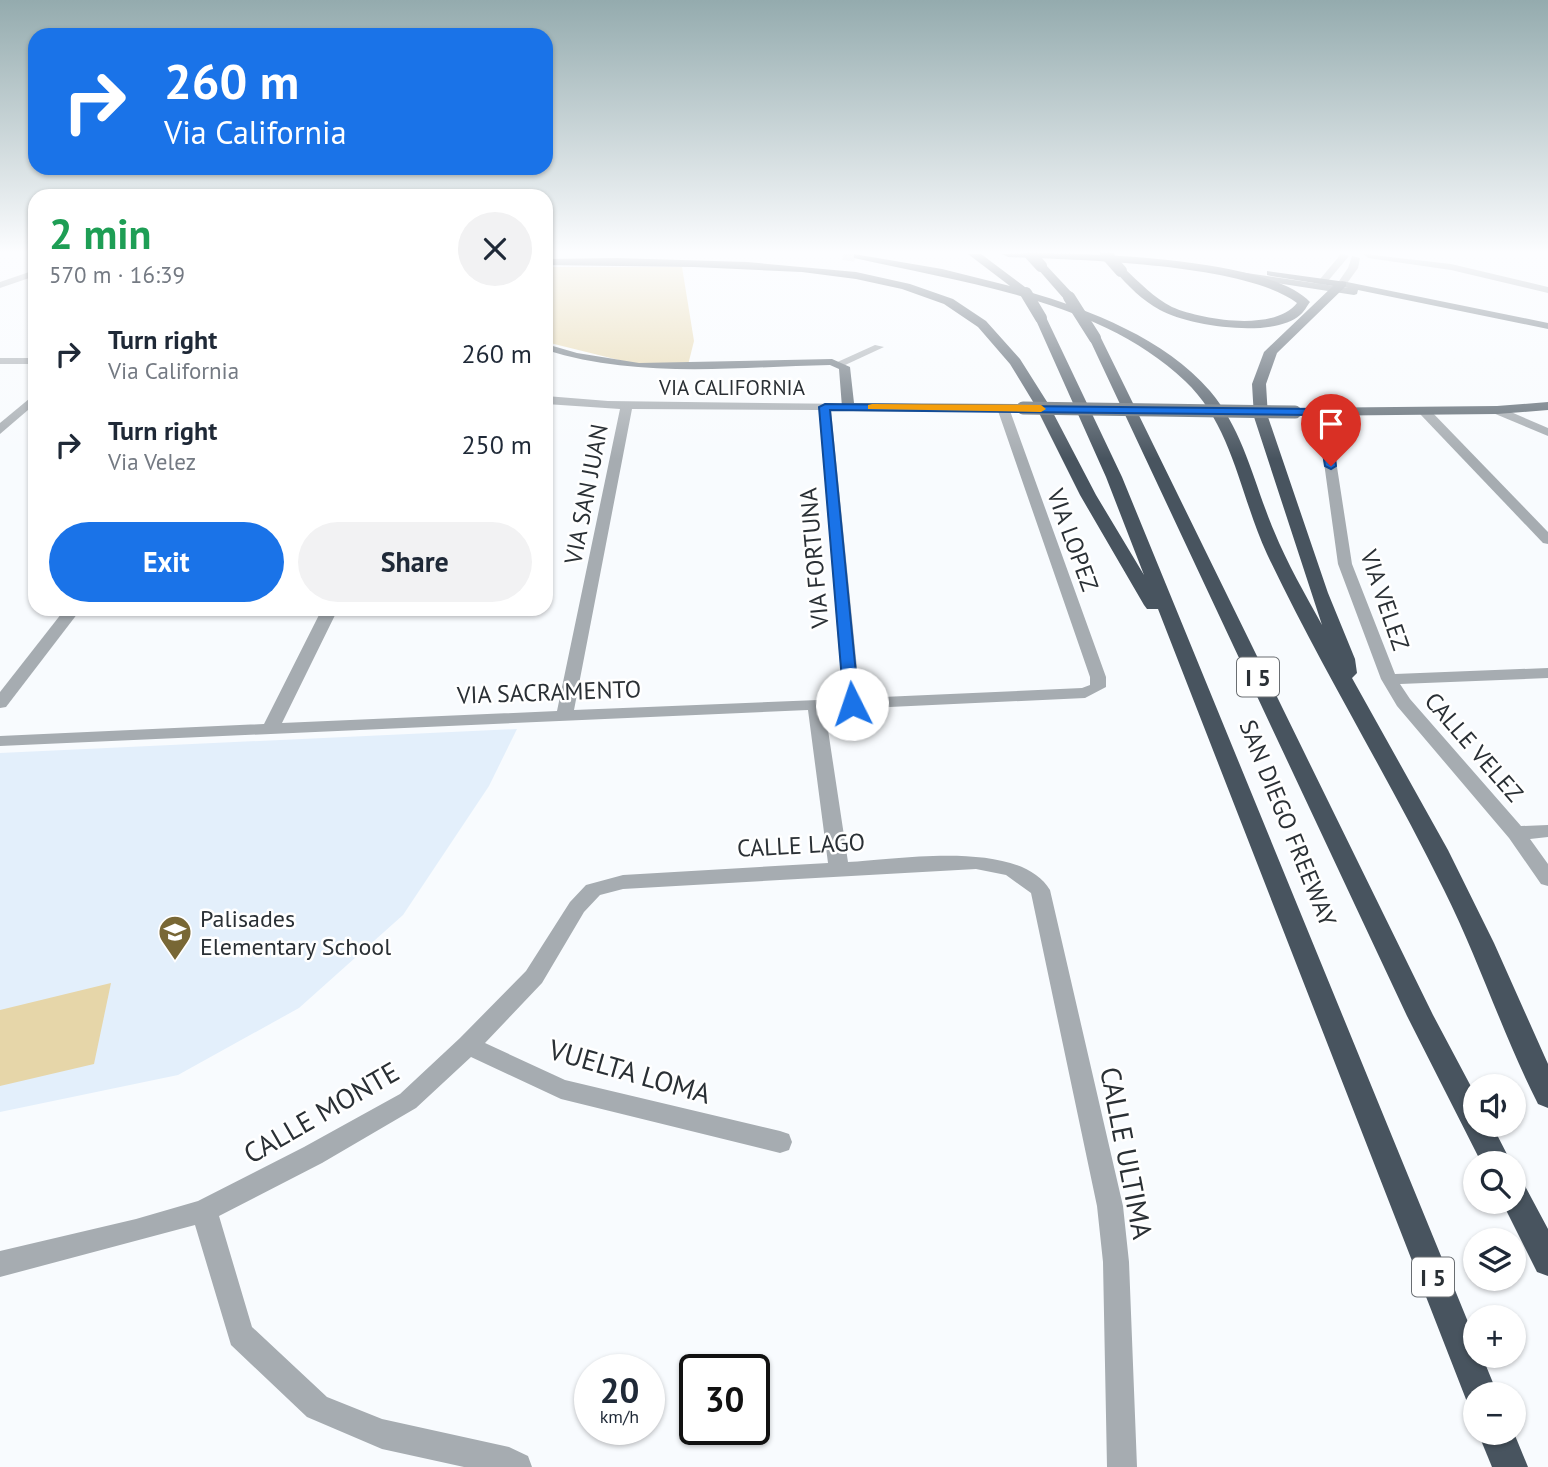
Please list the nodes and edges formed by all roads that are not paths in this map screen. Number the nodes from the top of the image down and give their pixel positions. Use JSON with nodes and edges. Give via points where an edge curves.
{"nodes":[{"id":1,"x":979,"y":322,"type":"edge"},
{"id":2,"x":1043,"y":322,"type":"edge"},
{"id":3,"x":1085,"y":322,"type":"edge"},
{"id":4,"x":1099,"y":322,"type":"edge"},
{"id":5,"x":1223,"y":322,"type":"edge"},
{"id":6,"x":1249,"y":322,"type":"edge"},
{"id":7,"x":1297,"y":322,"type":"edge"},
{"id":8,"x":1526,"y":322,"type":"edge"},
{"id":9,"x":1548,"y":327,"type":"edge"},
{"id":10,"x":879,"y":347,"type":"dead end"},
{"id":11,"x":553,"y":349,"type":"edge"},
{"id":12,"x":0,"y":361,"type":"edge"},
{"id":13,"x":28,"y":361,"type":"edge"},
{"id":14,"x":839,"y":364,"type":"junction"},
{"id":15,"x":553,"y":400,"type":"edge"},
{"id":16,"x":28,"y":404,"type":"edge"},
{"id":17,"x":627,"y":405,"type":"junction"},
{"id":18,"x":1548,"y":406,"type":"edge"},
{"id":19,"x":825,"y":407,"type":"junction"},
{"id":20,"x":848,"y":407,"type":"junction"},
{"id":21,"x":1003,"y":408,"type":"junction"},
{"id":22,"x":1497,"y":410,"type":"junction"},
{"id":23,"x":1424,"y":411,"type":"junction"},
{"id":24,"x":1315,"y":412,"type":"junction"},
{"id":25,"x":0,"y":430,"type":"edge"},
{"id":26,"x":1548,"y":432,"type":"edge"},
{"id":27,"x":1548,"y":540,"type":"edge"},
{"id":28,"x":68,"y":616,"type":"edge"},
{"id":29,"x":327,"y":616,"type":"edge"},
{"id":30,"x":1190,"y":668,"type":"junction"},
{"id":31,"x":1548,"y":673,"type":"edge"},
{"id":32,"x":1389,"y":679,"type":"junction"},
{"id":33,"x":1098,"y":687,"type":"joint"},
{"id":34,"x":1350,"y":696,"type":"junction"},
{"id":35,"x":0,"y":703,"type":"edge"},
{"id":36,"x":852,"y":704,"type":"junction"},
{"id":37,"x":816,"y":705,"type":"junction"},
{"id":38,"x":565,"y":715,"type":"junction"},
{"id":39,"x":271,"y":728,"type":"junction"},
{"id":40,"x":0,"y":741,"type":"edge"},
{"id":41,"x":1548,"y":831,"type":"edge"},
{"id":42,"x":1516,"y":833,"type":"junction"},
{"id":43,"x":839,"y":869,"type":"junction"},
{"id":44,"x":1013,"y":869,"type":"joint"},
{"id":45,"x":1548,"y":879,"type":"edge"},
{"id":46,"x":593,"y":890,"type":"joint"},
{"id":47,"x":468,"y":1045,"type":"junction"},
{"id":48,"x":1548,"y":1096,"type":"edge"},
{"id":49,"x":1463,"y":1099,"type":"edge"},
{"id":50,"x":780,"y":1142,"type":"dead end"},
{"id":51,"x":204,"y":1211,"type":"junction"},
{"id":52,"x":1523,"y":1214,"type":"edge"},
{"id":53,"x":1548,"y":1261,"type":"edge"},
{"id":54,"x":0,"y":1264,"type":"edge"},
{"id":55,"x":1476,"y":1382,"type":"edge"},
{"id":56,"x":1501,"y":1445,"type":"edge"},
{"id":57,"x":517,"y":1467,"type":"edge"},
{"id":58,"x":1122,"y":1467,"type":"edge"},
{"id":59,"x":1510,"y":1467,"type":"edge"}],
"edges":[{"from":1,"to":30,"type":"highway","via":[[997,340],[1058,431],[1087,493]]},
{"from":2,"to":30,"type":"highway","name":"SAN DIEGO FREEWAY","number":"I 5","bridge":true,"via":[[1114,477]]},
{"from":3,"to":49,"type":"highway","name":"SAN DIEGO FREEWAY","number":"I 5","bridge":true},
{"from":4,"to":34,"type":"highway","via":[[1125,333],[1187,375],[1210,397],[1233,435],[1268,538]]},
{"from":5,"to":6,"type":"highway","bridge":true},
{"from":7,"to":34,"type":"highway","via":[[1271,352],[1259,384],[1261,417],[1345,659]]},
{"from":8,"to":9,"type":"main road"},
{"from":10,"to":14,"type":"street"},
{"from":11,"to":14,"type":"main road","via":[[639,366]]},
{"from":12,"to":13,"type":"street"},
{"from":14,"to":20,"type":"main road","via":[[844,367]]},
{"from":15,"to":17,"type":"street","name":"VIA CALIFORNIA"},
{"from":16,"to":25,"type":"street"},
{"from":17,"to":19,"type":"street","name":"VIA CALIFORNIA"},
{"from":17,"to":38,"type":"street","name":"VIA SAN JUAN"},
{"from":18,"to":22,"type":"main road","name":"VIA CALIFORNIA"},
{"from":19,"to":20,"type":"street","name":"VIA CALIFORNIA"},
{"from":19,"to":36,"type":"street","name":"VIA FORTUNA"},
{"from":20,"to":21,"type":"main road","name":"VIA CALIFORNIA"},
{"from":21,"to":24,"type":"main road","name":"VIA CALIFORNIA","bridge":true},
{"from":21,"to":33,"type":"street","name":"VIA LOPEZ"},
{"from":22,"to":23,"type":"main road","name":"VIA CALIFORNIA"},
{"from":22,"to":26,"type":"street"},
{"from":23,"to":24,"type":"main road","name":"VIA CALIFORNIA"},
{"from":23,"to":27,"type":"street"},
{"from":24,"to":32,"type":"street","name":"VIA VELEZ","via":[[1327,441],[1345,564]]},
{"from":28,"to":35,"type":"street"},
{"from":29,"to":39,"type":"street"},
{"from":30,"to":55,"type":"highway","name":"SAN DIEGO FREEWAY","number":"I 5"},
{"from":31,"to":32,"type":"street"},
{"from":32,"to":42,"type":"street","name":"CALLE VELEZ","via":[[1403,702]]},
{"from":33,"to":36,"type":"street","name":"VIA SACRAMENTO","via":[[1085,693]]},
{"from":34,"to":48,"type":"highway","via":[[1458,893]]},
{"from":36,"to":37,"type":"street","name":"VIA SACRAMENTO"},
{"from":37,"to":38,"type":"street","name":"VIA SACRAMENTO"},
{"from":37,"to":43,"type":"street"},
{"from":38,"to":39,"type":"street","name":"VIA SACRAMENTO"},
{"from":39,"to":40,"type":"street","name":"VIA SACRAMENTO"},
{"from":41,"to":42,"type":"street"},
{"from":42,"to":45,"type":"street","name":"CALLE VELEZ"},
{"from":43,"to":44,"type":"street","name":"CALLE LAGO","via":[[976,862]]},
{"from":43,"to":46,"type":"street","name":"CALLE LAGO","via":[[623,882]]},
{"from":44,"to":58,"type":"street","name":"CALLE ULTIMA","via":[[1040,890],[1110,1206]]},
{"from":46,"to":47,"type":"street","name":"CALLE MONTE","via":[[577,907],[534,977]]},
{"from":47,"to":50,"type":"street","name":"VUELTA LOMA","via":[[561,1088]]},
{"from":47,"to":51,"type":"street","name":"CALLE MONTE","via":[[408,1101]]},
{"from":51,"to":54,"type":"street","name":"CALLE MONTE"},
{"from":51,"to":57,"type":"street","via":[[241,1335],[317,1407],[382,1434]]},
{"from":52,"to":53,"type":"highway"},
{"from":56,"to":59,"type":"highway"}]}
